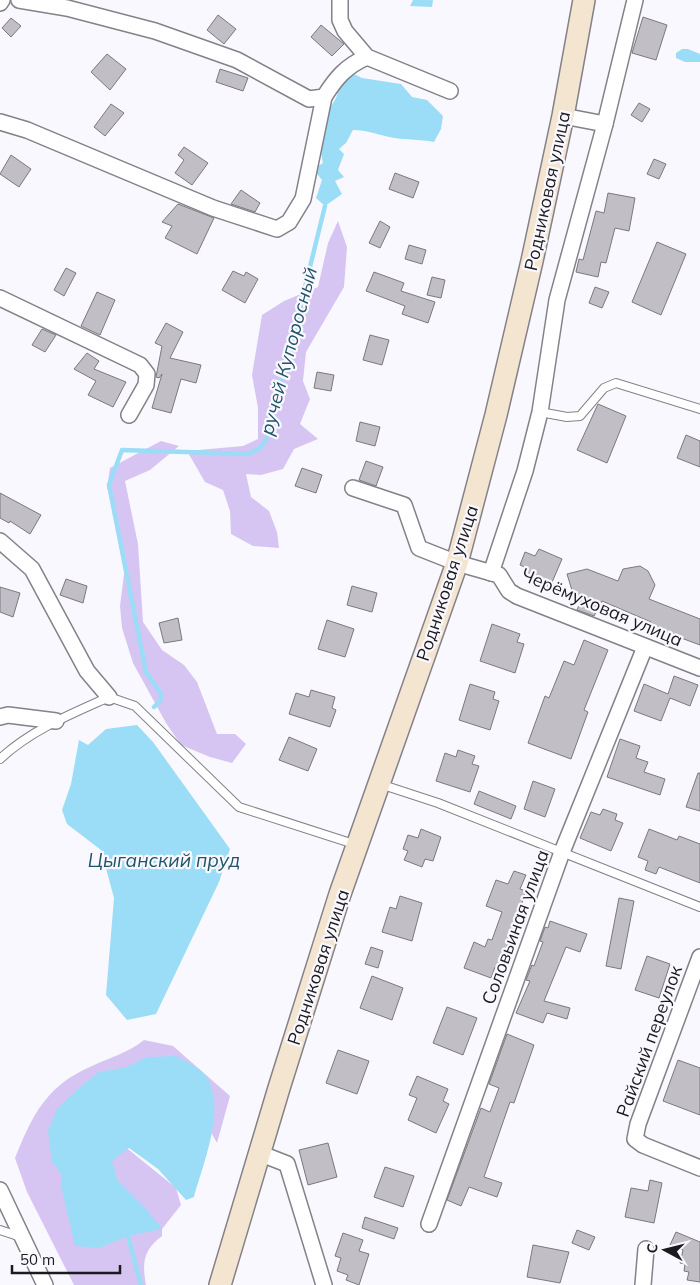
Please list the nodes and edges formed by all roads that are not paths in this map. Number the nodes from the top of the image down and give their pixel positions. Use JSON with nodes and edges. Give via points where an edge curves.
{"nodes":[{"id":1,"x":19,"y":0,"type":"edge"},
{"id":2,"x":340,"y":0,"type":"edge"},
{"id":3,"x":584,"y":0,"type":"edge"},
{"id":4,"x":635,"y":0,"type":"edge"},
{"id":5,"x":367,"y":57,"type":"junction"},
{"id":6,"x":450,"y":91,"type":"dead end"},
{"id":7,"x":324,"y":98,"type":"junction"},
{"id":8,"x":563,"y":116,"type":"junction"},
{"id":9,"x":0,"y":122,"type":"edge"},
{"id":10,"x":605,"y":124,"type":"junction"},
{"id":11,"x":0,"y":298,"type":"edge"},
{"id":12,"x":700,"y":409,"type":"edge"},
{"id":13,"x":540,"y":412,"type":"junction"},
{"id":14,"x":129,"y":415,"type":"dead end"},
{"id":15,"x":353,"y":488,"type":"dead end"},
{"id":16,"x":0,"y":541,"type":"edge"},
{"id":17,"x":457,"y":563,"type":"junction"},
{"id":18,"x":491,"y":573,"type":"junction"},
{"id":19,"x":645,"y":647,"type":"junction"},
{"id":20,"x":700,"y":668,"type":"edge"},
{"id":21,"x":109,"y":697,"type":"junction"},
{"id":22,"x":0,"y":717,"type":"edge"},
{"id":23,"x":56,"y":721,"type":"junction"},
{"id":24,"x":0,"y":759,"type":"edge"},
{"id":25,"x":380,"y":784,"type":"junction"},
{"id":26,"x":358,"y":845,"type":"junction"},
{"id":27,"x":562,"y":852,"type":"junction"},
{"id":28,"x":700,"y":907,"type":"edge"},
{"id":29,"x":700,"y":957,"type":"edge"},
{"id":30,"x":259,"y":1153,"type":"junction"},
{"id":31,"x":700,"y":1168,"type":"edge"},
{"id":32,"x":0,"y":1190,"type":"edge"},
{"id":33,"x":428,"y":1224,"type":"dead end"},
{"id":34,"x":0,"y":1230,"type":"edge"},
{"id":35,"x":23,"y":1238,"type":"junction"},
{"id":36,"x":646,"y":1249,"type":"dead end"},
{"id":37,"x":45,"y":1285,"type":"edge"},
{"id":38,"x":220,"y":1285,"type":"edge"},
{"id":39,"x":324,"y":1285,"type":"edge"},
{"id":40,"x":642,"y":1285,"type":"edge"}],
"edges":[{"from":1,"to":7,"type":"street","via":[[67,8],[155,31],[238,60],[309,99]]},
{"from":2,"to":5,"type":"street","via":[[340,20],[345,31]]},
{"from":3,"to":8,"type":"main road","name":"Родниковая улица"},
{"from":4,"to":10,"type":"street","name":"Родниковая улица"},
{"from":5,"to":6,"type":"street"},
{"from":5,"to":7,"type":"street","via":[[350,65],[337,77]]},
{"from":7,"to":9,"type":"street","via":[[303,199],[288,222],[277,229],[213,208]]},
{"from":8,"to":10,"type":"street"},
{"from":8,"to":17,"type":"main road","name":"Родниковая улица","via":[[496,415]]},
{"from":10,"to":13,"type":"street","name":"Родниковая улица","via":[[557,300]]},
{"from":11,"to":14,"type":"street","via":[[140,365],[147,374],[146,385]]},
{"from":12,"to":13,"type":"lane","via":[[616,383],[604,388],[580,416]]},
{"from":13,"to":18,"type":"street","name":"Родниковая улица","via":[[525,471]]},
{"from":15,"to":17,"type":"street","name":"Черёмуховая улица","via":[[404,505],[419,548]]},
{"from":16,"to":21,"type":"street","via":[[32,570],[87,671]]},
{"from":17,"to":18,"type":"street","name":"Черёмуховая улица"},
{"from":17,"to":25,"type":"main road","name":"Родниковая улица"},
{"from":18,"to":19,"type":"street","name":"Черёмуховая улица","via":[[500,575],[509,591],[517,596]]},
{"from":19,"to":20,"type":"street","name":"Черёмуховая улица"},
{"from":19,"to":27,"type":"street","name":"Соловьиная улица"},
{"from":21,"to":23,"type":"lane"},
{"from":21,"to":26,"type":"lane","via":[[135,706],[239,807]]},
{"from":22,"to":23,"type":"street","via":[[8,715]]},
{"from":23,"to":24,"type":"lane","via":[[14,746]]},
{"from":25,"to":26,"type":"main road","name":"Родниковая улица"},
{"from":25,"to":27,"type":"lane","via":[[438,803]]},
{"from":26,"to":30,"type":"main road","name":"Родниковая улица"},
{"from":27,"to":28,"type":"lane"},
{"from":27,"to":33,"type":"street","name":"Соловьиная улица"},
{"from":29,"to":31,"type":"street","name":"Райский переулок","via":[[638,1124],[636,1139],[643,1146]]},
{"from":30,"to":38,"type":"main road","name":"Родниковая улица"},
{"from":30,"to":39,"type":"street","via":[[287,1164]]},
{"from":32,"to":35,"type":"street"},
{"from":34,"to":35,"type":"lane"},
{"from":35,"to":37,"type":"street"},
{"from":36,"to":40,"type":"street"}]}
